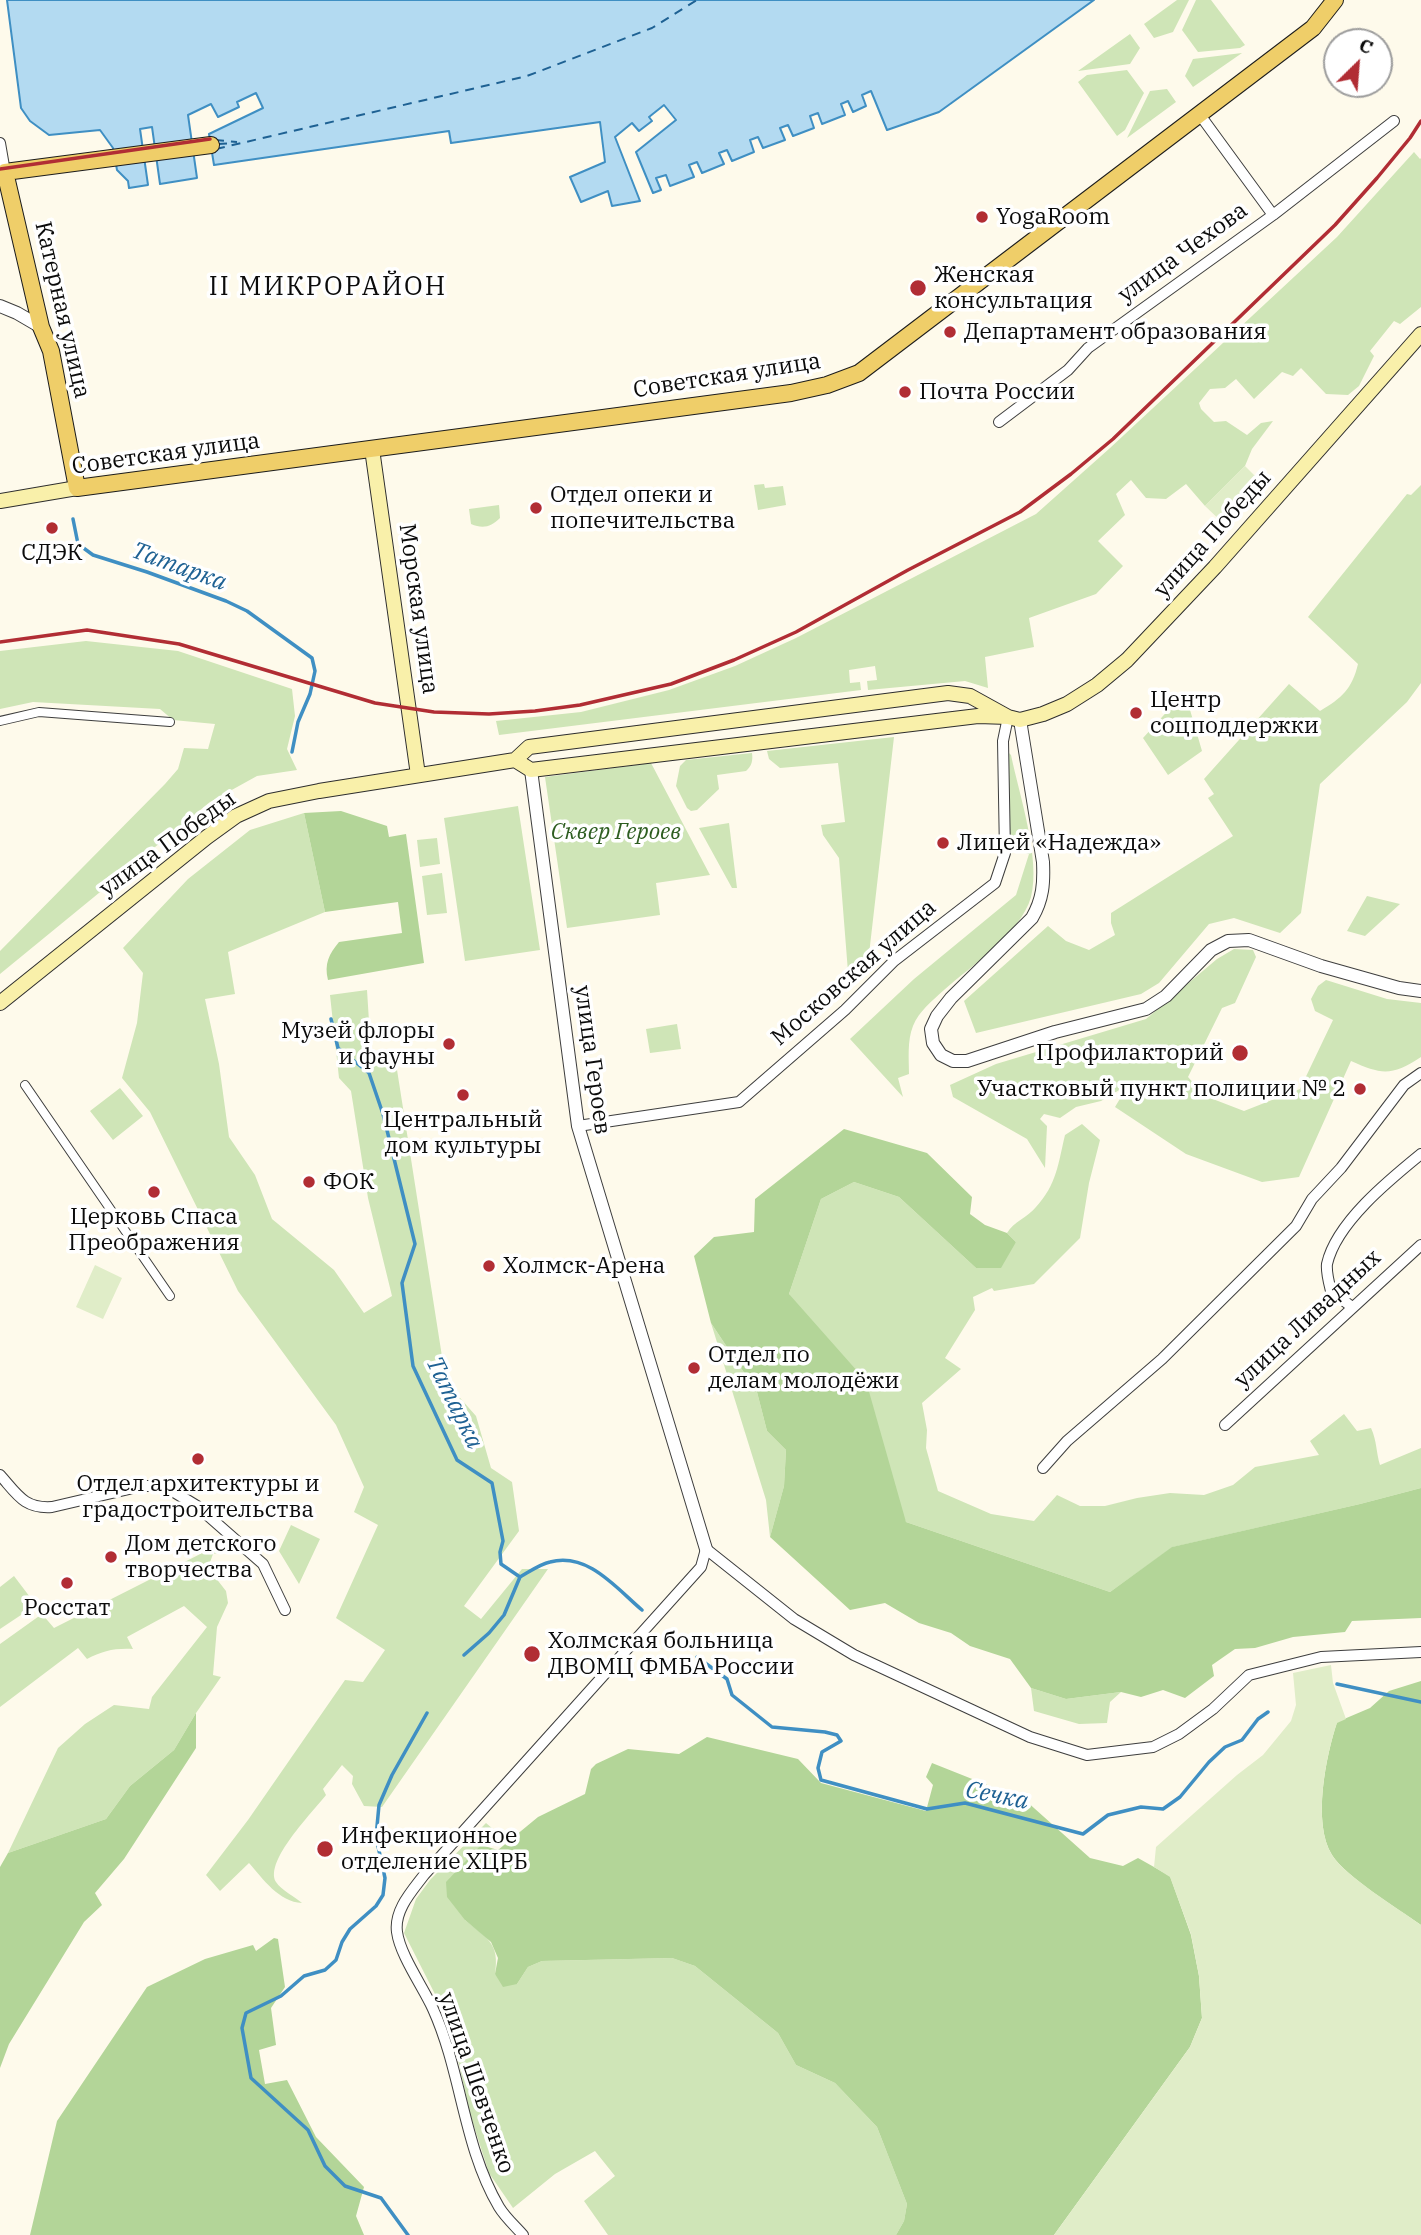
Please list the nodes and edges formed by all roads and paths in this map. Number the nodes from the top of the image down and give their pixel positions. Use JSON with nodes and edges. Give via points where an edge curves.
{"nodes":[{"id":1,"x":1335,"y":0,"type":"edge"},
{"id":2,"x":1200,"y":115,"type":"junction"},
{"id":3,"x":1394,"y":121,"type":"dead end"},
{"id":4,"x":0,"y":143,"type":"edge"},
{"id":5,"x":211,"y":145,"type":"dead end"},
{"id":6,"x":5,"y":172,"type":"junction"},
{"id":7,"x":1273,"y":215,"type":"junction"},
{"id":8,"x":0,"y":306,"type":"edge"},
{"id":9,"x":41,"y":327,"type":"junction"},
{"id":10,"x":1421,"y":334,"type":"edge"},
{"id":11,"x":999,"y":422,"type":"dead end"},
{"id":12,"x":372,"y":449,"type":"junction"},
{"id":13,"x":77,"y":488,"type":"junction"},
{"id":14,"x":0,"y":501,"type":"edge"},
{"id":15,"x":1014,"y":718,"type":"junction"},
{"id":16,"x":0,"y":721,"type":"edge"},
{"id":17,"x":170,"y":722,"type":"dead end"},
{"id":18,"x":515,"y":760,"type":"junction"},
{"id":19,"x":531,"y":770,"type":"junction"},
{"id":20,"x":418,"y":775,"type":"junction"},
{"id":21,"x":1421,"y":991,"type":"edge"},
{"id":22,"x":0,"y":1003,"type":"edge"},
{"id":23,"x":1421,"y":1073,"type":"edge"},
{"id":24,"x":25,"y":1086,"type":"dead end"},
{"id":25,"x":578,"y":1126,"type":"junction"},
{"id":26,"x":1421,"y":1154,"type":"edge"},
{"id":27,"x":1421,"y":1245,"type":"edge"},
{"id":28,"x":170,"y":1296,"type":"dead end"},
{"id":29,"x":1352,"y":1307,"type":"junction"},
{"id":30,"x":1225,"y":1425,"type":"dead end"},
{"id":31,"x":1043,"y":1468,"type":"dead end"},
{"id":32,"x":0,"y":1475,"type":"edge"},
{"id":33,"x":706,"y":1549,"type":"junction"},
{"id":34,"x":285,"y":1610,"type":"dead end"},
{"id":35,"x":1421,"y":1652,"type":"edge"},
{"id":36,"x":523,"y":2235,"type":"edge"}],
"edges":[{"from":1,"to":2,"type":"main road","name":"Советская улица","via":[[1313,28]]},
{"from":2,"to":7,"type":"street"},
{"from":2,"to":12,"type":"main road","name":"Советская улица","via":[[859,373],[791,393]]},
{"from":3,"to":7,"type":"street","name":"улица Чехова"},
{"from":4,"to":6,"type":"street","name":"Катерная улица"},
{"from":5,"to":6,"type":"main road"},
{"from":6,"to":9,"type":"main road","name":"Катерная улица"},
{"from":7,"to":11,"type":"street","name":"улица Чехова","via":[[1088,348],[1068,370]]},
{"from":8,"to":9,"type":"street"},
{"from":9,"to":13,"type":"main road","name":"Катерная улица","via":[[51,351]]},
{"from":10,"to":15,"type":"main road","name":"улица Победы","via":[[1127,660],[1067,704],[1043,714]]},
{"from":12,"to":13,"type":"main road","name":"Советская улица"},
{"from":12,"to":20,"type":"main road","name":"Морская улица"},
{"from":13,"to":14,"type":"main road","name":"Советская улица"},
{"from":15,"to":18,"type":"main road","name":"улица Победы","via":[[970,696],[948,693],[528,747]]},
{"from":15,"to":19,"type":"main road","name":"улица Победы","via":[[978,716],[885,726]]},
{"from":15,"to":21,"type":"street","via":[[1043,862],[1040,903],[1032,918],[937,1016],[931,1029],[941,1055],[967,1061],[1146,1009],[1166,996],[1211,950],[1228,941],[1249,940],[1321,967]]},
{"from":15,"to":25,"type":"street","name":"Московская улица","via":[[1003,741],[1005,853],[995,883],[894,961],[738,1102]]},
{"from":16,"to":17,"type":"street","via":[[39,712]]},
{"from":18,"to":19,"type":"main road"},
{"from":18,"to":20,"type":"main road","name":"улица Победы"},
{"from":19,"to":25,"type":"street","name":"улица Героев"},
{"from":20,"to":22,"type":"main road","name":"улица Победы","via":[[269,801],[236,816]]},
{"from":23,"to":31,"type":"street","via":[[1404,1085],[1312,1199],[1296,1226]]},
{"from":24,"to":28,"type":"street"},
{"from":25,"to":33,"type":"street","name":"улица Героев"},
{"from":26,"to":29,"type":"street","via":[[1346,1224],[1335,1244],[1326,1266],[1331,1291]]},
{"from":27,"to":29,"type":"street","name":"улица Ливадных"},
{"from":29,"to":30,"type":"street","name":"улица Ливадных"},
{"from":32,"to":34,"type":"street","via":[[37,1508],[142,1486],[164,1486],[198,1506],[263,1564]]},
{"from":33,"to":35,"type":"street","via":[[794,1619],[854,1655],[1030,1737],[1087,1755],[1162,1743],[1213,1709],[1249,1675],[1321,1657]]},
{"from":33,"to":36,"type":"street","name":"улица Шевченко","via":[[701,1567],[424,1875],[399,1914],[400,1943],[445,2040],[482,2174],[500,2209]]}]}
